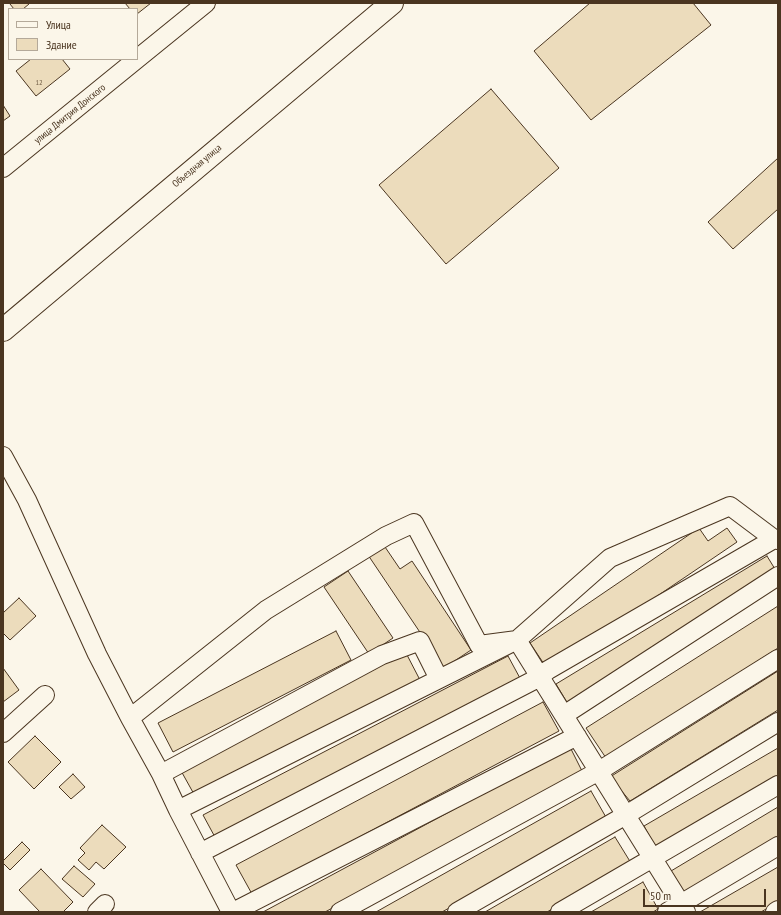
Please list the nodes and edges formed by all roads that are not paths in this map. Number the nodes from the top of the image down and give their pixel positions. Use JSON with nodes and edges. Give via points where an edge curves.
{"nodes":[{"id":1,"x":206,"y":3,"type":"edge"},
{"id":2,"x":392,"y":3,"type":"edge"},
{"id":3,"x":138,"y":58,"type":"edge"},
{"id":4,"x":136,"y":60,"type":"edge"},
{"id":5,"x":3,"y":168,"type":"edge"},
{"id":6,"x":3,"y":330,"type":"edge"},
{"id":7,"x":3,"y":456,"type":"edge"},
{"id":8,"x":776,"y":539,"type":"edge"},
{"id":9,"x":778,"y":576,"type":"edge"},
{"id":10,"x":517,"y":640,"type":"junction"},
{"id":11,"x":778,"y":659,"type":"edge"},
{"id":12,"x":540,"y":676,"type":"junction"},
{"id":13,"x":439,"y":679,"type":"junction"},
{"id":14,"x":45,"y":695,"type":"dead end"},
{"id":15,"x":564,"y":715,"type":"junction"},
{"id":16,"x":130,"y":718,"type":"junction"},
{"id":17,"x":778,"y":722,"type":"edge"},
{"id":18,"x":3,"y":733,"type":"edge"},
{"id":19,"x":577,"y":736,"type":"junction"},
{"id":20,"x":599,"y":771,"type":"junction"},
{"id":21,"x":161,"y":774,"type":"junction"},
{"id":22,"x":778,"y":785,"type":"edge"},
{"id":23,"x":178,"y":810,"type":"junction"},
{"id":24,"x":626,"y":815,"type":"junction"},
{"id":25,"x":778,"y":846,"type":"edge"},
{"id":26,"x":200,"y":852,"type":"junction"},
{"id":27,"x":652,"y":857,"type":"junction"},
{"id":28,"x":678,"y":909,"type":"edge"},
{"id":29,"x":232,"y":912,"type":"edge"},
{"id":30,"x":340,"y":912,"type":"edge"},
{"id":31,"x":457,"y":912,"type":"edge"},
{"id":32,"x":560,"y":912,"type":"edge"}],
"edges":[{"from":1,"to":3,"type":"street","name":"улица Дмитрия Донского"},
{"from":2,"to":6,"type":"main road","name":"Объездная улица"},
{"from":4,"to":5,"type":"street","name":"улица Дмитрия Донского"},
{"from":7,"to":16,"type":"street","via":[[27,500],[97,654]]},
{"from":8,"to":10,"type":"street","via":[[730,506],[610,558]]},
{"from":8,"to":12,"type":"street"},
{"from":9,"to":15,"type":"street"},
{"from":10,"to":12,"type":"street"},
{"from":10,"to":13,"type":"street"},
{"from":10,"to":16,"type":"street","via":[[479,645],[414,523],[386,536],[266,610]]},
{"from":11,"to":20,"type":"street"},
{"from":12,"to":15,"type":"street"},
{"from":12,"to":26,"type":"street"},
{"from":13,"to":21,"type":"street","via":[[420,641],[382,656]]},
{"from":13,"to":23,"type":"street"},
{"from":14,"to":18,"type":"street"},
{"from":15,"to":19,"type":"street"},
{"from":16,"to":21,"type":"street"},
{"from":17,"to":24,"type":"street"},
{"from":19,"to":20,"type":"street"},
{"from":19,"to":29,"type":"street"},
{"from":20,"to":24,"type":"street"},
{"from":20,"to":30,"type":"street"},
{"from":21,"to":23,"type":"street"},
{"from":22,"to":27,"type":"street"},
{"from":23,"to":26,"type":"street"},
{"from":24,"to":27,"type":"street"},
{"from":24,"to":31,"type":"street"},
{"from":25,"to":28,"type":"street"},
{"from":26,"to":29,"type":"street"},
{"from":27,"to":28,"type":"street"},
{"from":27,"to":32,"type":"street"}]}
